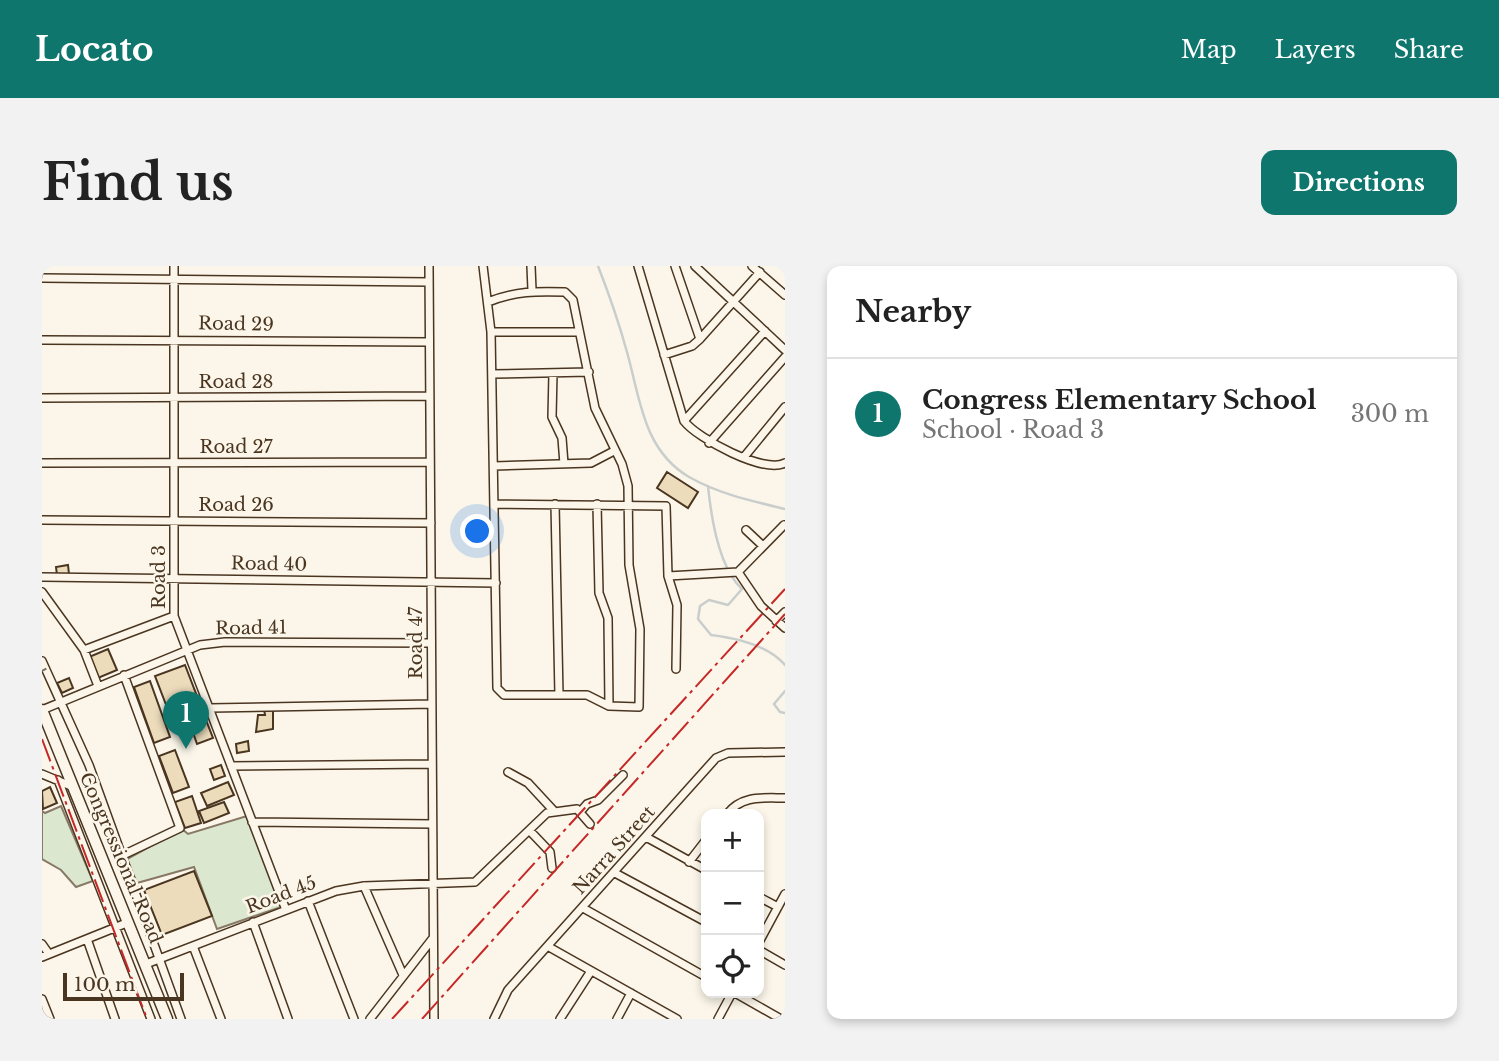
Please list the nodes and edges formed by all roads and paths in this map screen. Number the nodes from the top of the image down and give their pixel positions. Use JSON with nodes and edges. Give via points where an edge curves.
{"nodes":[{"id":1,"x":174,"y":266,"type":"edge"},
{"id":2,"x":429,"y":266,"type":"edge"},
{"id":3,"x":483,"y":266,"type":"edge"},
{"id":4,"x":531,"y":266,"type":"edge"},
{"id":5,"x":638,"y":266,"type":"edge"},
{"id":6,"x":675,"y":266,"type":"edge"},
{"id":7,"x":695,"y":266,"type":"edge"},
{"id":8,"x":752,"y":266,"type":"edge"},
{"id":9,"x":760,"y":272,"type":"junction"},
{"id":10,"x":42,"y":278,"type":"edge"},
{"id":11,"x":174,"y":278,"type":"junction"},
{"id":12,"x":429,"y":282,"type":"junction"},
{"id":13,"x":532,"y":290,"type":"junction"},
{"id":14,"x":785,"y":295,"type":"edge"},
{"id":15,"x":488,"y":302,"type":"junction"},
{"id":16,"x":734,"y":303,"type":"junction"},
{"id":17,"x":765,"y":331,"type":"junction"},
{"id":18,"x":491,"y":332,"type":"junction"},
{"id":19,"x":577,"y":332,"type":"junction"},
{"id":20,"x":175,"y":339,"type":"junction"},
{"id":21,"x":700,"y":339,"type":"junction"},
{"id":22,"x":42,"y":340,"type":"edge"},
{"id":23,"x":429,"y":342,"type":"junction"},
{"id":24,"x":785,"y":350,"type":"edge"},
{"id":25,"x":664,"y":355,"type":"junction"},
{"id":26,"x":785,"y":357,"type":"edge"},
{"id":27,"x":589,"y":372,"type":"junction"},
{"id":28,"x":553,"y":373,"type":"junction"},
{"id":29,"x":492,"y":374,"type":"junction"},
{"id":30,"x":430,"y":397,"type":"junction"},
{"id":31,"x":42,"y":398,"type":"edge"},
{"id":32,"x":175,"y":398,"type":"junction"},
{"id":33,"x":785,"y":407,"type":"edge"},
{"id":34,"x":684,"y":421,"type":"junction"},
{"id":35,"x":709,"y":443,"type":"junction"},
{"id":36,"x":614,"y":451,"type":"junction"},
{"id":37,"x":744,"y":457,"type":"junction"},
{"id":38,"x":42,"y":463,"type":"edge"},
{"id":39,"x":174,"y":463,"type":"junction"},
{"id":40,"x":430,"y":463,"type":"junction"},
{"id":41,"x":785,"y":463,"type":"edge"},
{"id":42,"x":564,"y":464,"type":"junction"},
{"id":43,"x":495,"y":466,"type":"junction"},
{"id":44,"x":555,"y":504,"type":"junction"},
{"id":45,"x":597,"y":504,"type":"junction"},
{"id":46,"x":628,"y":504,"type":"junction"},
{"id":47,"x":494,"y":505,"type":"junction"},
{"id":48,"x":42,"y":520,"type":"edge"},
{"id":49,"x":175,"y":521,"type":"junction"},
{"id":50,"x":431,"y":523,"type":"junction"},
{"id":51,"x":784,"y":525,"type":"edge"},
{"id":52,"x":746,"y":530,"type":"dead end"},
{"id":53,"x":764,"y":546,"type":"junction"},
{"id":54,"x":738,"y":572,"type":"junction"},
{"id":55,"x":42,"y":576,"type":"edge"},
{"id":56,"x":668,"y":576,"type":"junction"},
{"id":57,"x":174,"y":578,"type":"junction"},
{"id":58,"x":431,"y":582,"type":"junction"},
{"id":59,"x":496,"y":583,"type":"junction"},
{"id":60,"x":42,"y":592,"type":"edge"},
{"id":61,"x":785,"y":612,"type":"edge"},
{"id":62,"x":174,"y":616,"type":"junction"},
{"id":63,"x":776,"y":621,"type":"junction"},
{"id":64,"x":785,"y":628,"type":"edge"},
{"id":65,"x":431,"y":643,"type":"junction"},
{"id":66,"x":84,"y":650,"type":"junction"},
{"id":67,"x":187,"y":650,"type":"junction"},
{"id":68,"x":42,"y":662,"type":"edge"},
{"id":69,"x":49,"y":667,"type":"dead end"},
{"id":70,"x":676,"y":669,"type":"dead end"},
{"id":71,"x":42,"y":671,"type":"edge"},
{"id":72,"x":124,"y":675,"type":"junction"},
{"id":73,"x":98,"y":686,"type":"junction"},
{"id":74,"x":559,"y":695,"type":"junction"},
{"id":75,"x":63,"y":701,"type":"junction"},
{"id":76,"x":432,"y":704,"type":"junction"},
{"id":77,"x":610,"y":706,"type":"junction"},
{"id":78,"x":210,"y":708,"type":"junction"},
{"id":79,"x":42,"y":710,"type":"edge"},
{"id":80,"x":785,"y":752,"type":"edge"},
{"id":81,"x":432,"y":764,"type":"junction"},
{"id":82,"x":232,"y":766,"type":"junction"},
{"id":83,"x":508,"y":772,"type":"dead end"},
{"id":84,"x":42,"y":774,"type":"edge"},
{"id":85,"x":623,"y":775,"type":"dead end"},
{"id":86,"x":58,"y":780,"type":"junction"},
{"id":87,"x":71,"y":786,"type":"junction"},
{"id":88,"x":785,"y":798,"type":"edge"},
{"id":89,"x":731,"y":809,"type":"edge"},
{"id":90,"x":553,"y":810,"type":"junction"},
{"id":91,"x":580,"y":812,"type":"junction"},
{"id":92,"x":252,"y":822,"type":"junction"},
{"id":93,"x":432,"y":824,"type":"junction"},
{"id":94,"x":590,"y":824,"type":"dead end"},
{"id":95,"x":530,"y":831,"type":"junction"},
{"id":96,"x":646,"y":838,"type":"junction"},
{"id":97,"x":701,"y":846,"type":"edge"},
{"id":98,"x":121,"y":856,"type":"junction"},
{"id":99,"x":689,"y":862,"type":"junction"},
{"id":100,"x":552,"y":868,"type":"dead end"},
{"id":101,"x":701,"y":868,"type":"edge"},
{"id":102,"x":615,"y":873,"type":"junction"},
{"id":103,"x":364,"y":886,"type":"junction"},
{"id":104,"x":433,"y":886,"type":"junction"},
{"id":105,"x":785,"y":894,"type":"edge"},
{"id":106,"x":764,"y":899,"type":"edge"},
{"id":107,"x":308,"y":901,"type":"junction"},
{"id":108,"x":778,"y":906,"type":"junction"},
{"id":109,"x":583,"y":908,"type":"junction"},
{"id":110,"x":286,"y":910,"type":"junction"},
{"id":111,"x":701,"y":919,"type":"edge"},
{"id":112,"x":129,"y":922,"type":"junction"},
{"id":113,"x":253,"y":922,"type":"junction"},
{"id":114,"x":116,"y":928,"type":"junction"},
{"id":115,"x":763,"y":935,"type":"edge"},
{"id":116,"x":433,"y":938,"type":"junction"},
{"id":117,"x":87,"y":939,"type":"junction"},
{"id":118,"x":42,"y":944,"type":"edge"},
{"id":119,"x":193,"y":946,"type":"junction"},
{"id":120,"x":549,"y":947,"type":"junction"},
{"id":121,"x":764,"y":953,"type":"edge"},
{"id":122,"x":45,"y":955,"type":"edge"},
{"id":123,"x":158,"y":959,"type":"junction"},
{"id":124,"x":146,"y":964,"type":"junction"},
{"id":125,"x":785,"y":965,"type":"edge"},
{"id":126,"x":591,"y":971,"type":"junction"},
{"id":127,"x":701,"y":974,"type":"edge"},
{"id":128,"x":403,"y":975,"type":"junction"},
{"id":129,"x":631,"y":993,"type":"junction"},
{"id":130,"x":731,"y":998,"type":"edge"},
{"id":131,"x":743,"y":998,"type":"edge"},
{"id":132,"x":42,"y":999,"type":"edge"},
{"id":133,"x":50,"y":1019,"type":"edge"},
{"id":134,"x":116,"y":1019,"type":"edge"},
{"id":135,"x":151,"y":1019,"type":"edge"},
{"id":136,"x":167,"y":1019,"type":"edge"},
{"id":137,"x":181,"y":1019,"type":"edge"},
{"id":138,"x":221,"y":1019,"type":"edge"},
{"id":139,"x":288,"y":1019,"type":"edge"},
{"id":140,"x":354,"y":1019,"type":"edge"},
{"id":141,"x":370,"y":1019,"type":"edge"},
{"id":142,"x":434,"y":1019,"type":"edge"},
{"id":143,"x":494,"y":1019,"type":"edge"},
{"id":144,"x":560,"y":1019,"type":"edge"},
{"id":145,"x":617,"y":1019,"type":"edge"},
{"id":146,"x":677,"y":1019,"type":"edge"},
{"id":147,"x":718,"y":1019,"type":"edge"},
{"id":148,"x":781,"y":1019,"type":"edge"}],
"edges":[{"from":1,"to":11,"type":"street","name":"Road 3"},
{"from":2,"to":12,"type":"street","name":"Road 47"},
{"from":3,"to":15,"type":"street"},
{"from":4,"to":13,"type":"street"},
{"from":5,"to":25,"type":"street"},
{"from":6,"to":21,"type":"street"},
{"from":7,"to":16,"type":"street"},
{"from":8,"to":9,"type":"street"},
{"from":9,"to":14,"type":"street"},
{"from":9,"to":16,"type":"street"},
{"from":10,"to":11,"type":"street"},
{"from":11,"to":12,"type":"street"},
{"from":11,"to":20,"type":"street","name":"Road 3"},
{"from":12,"to":23,"type":"street","name":"Road 47"},
{"from":13,"to":15,"type":"street"},
{"from":13,"to":19,"type":"street","via":[[565,292],[573,300]]},
{"from":15,"to":18,"type":"street"},
{"from":16,"to":17,"type":"street"},
{"from":16,"to":21,"type":"street"},
{"from":17,"to":24,"type":"street"},
{"from":17,"to":34,"type":"street"},
{"from":18,"to":19,"type":"street"},
{"from":18,"to":29,"type":"street"},
{"from":19,"to":27,"type":"street"},
{"from":20,"to":22,"type":"street","name":"Road 29"},
{"from":20,"to":23,"type":"street","name":"Road 29"},
{"from":20,"to":32,"type":"street","name":"Road 3"},
{"from":21,"to":25,"type":"street"},
{"from":23,"to":30,"type":"street","name":"Road 47"},
{"from":25,"to":34,"type":"street"},
{"from":26,"to":35,"type":"street"},
{"from":27,"to":28,"type":"street"},
{"from":27,"to":36,"type":"street","via":[[595,408]]},
{"from":28,"to":29,"type":"street"},
{"from":28,"to":42,"type":"street","via":[[552,417],[562,438]]},
{"from":29,"to":43,"type":"street"},
{"from":30,"to":32,"type":"street","name":"Road 28"},
{"from":30,"to":40,"type":"street","name":"Road 47"},
{"from":31,"to":32,"type":"street","name":"Road 28"},
{"from":32,"to":39,"type":"street","name":"Road 3"},
{"from":33,"to":37,"type":"street"},
{"from":34,"to":35,"type":"street"},
{"from":35,"to":37,"type":"street"},
{"from":36,"to":42,"type":"street","via":[[591,463]]},
{"from":36,"to":46,"type":"street","via":[[626,474]]},
{"from":37,"to":41,"type":"street"},
{"from":38,"to":39,"type":"street","name":"Road 27"},
{"from":39,"to":40,"type":"street","name":"Road 27"},
{"from":39,"to":49,"type":"street","name":"Road 3"},
{"from":40,"to":50,"type":"street","name":"Road 47"},
{"from":42,"to":43,"type":"street"},
{"from":43,"to":47,"type":"street"},
{"from":44,"to":45,"type":"street"},
{"from":44,"to":47,"type":"street"},
{"from":44,"to":74,"type":"street"},
{"from":45,"to":46,"type":"street"},
{"from":45,"to":77,"type":"street","via":[[599,593],[608,618]]},
{"from":46,"to":56,"type":"street","via":[[666,506]]},
{"from":46,"to":77,"type":"street","via":[[629,565],[639,618],[639,707]]},
{"from":47,"to":59,"type":"street"},
{"from":48,"to":49,"type":"street","name":"Road 26"},
{"from":49,"to":50,"type":"street","name":"Road 26"},
{"from":49,"to":57,"type":"street","name":"Road 3"},
{"from":50,"to":58,"type":"street","name":"Road 47"},
{"from":51,"to":53,"type":"street"},
{"from":52,"to":53,"type":"street"},
{"from":53,"to":54,"type":"street"},
{"from":54,"to":56,"type":"street"},
{"from":54,"to":63,"type":"street"},
{"from":55,"to":57,"type":"street","name":"Road 40"},
{"from":56,"to":70,"type":"street","via":[[677,605]]},
{"from":57,"to":58,"type":"street","name":"Road 40"},
{"from":57,"to":62,"type":"street","name":"Road 3"},
{"from":58,"to":59,"type":"street","name":"Road 40"},
{"from":58,"to":65,"type":"street","name":"Road 47"},
{"from":59,"to":74,"type":"street","via":[[499,693]]},
{"from":60,"to":66,"type":"street"},
{"from":61,"to":63,"type":"street"},
{"from":62,"to":66,"type":"street"},
{"from":62,"to":67,"type":"street","name":"Road 3"},
{"from":63,"to":64,"type":"street"},
{"from":65,"to":67,"type":"street","name":"Road 41","via":[[225,642]]},
{"from":65,"to":76,"type":"street","name":"Road 47"},
{"from":66,"to":73,"type":"street"},
{"from":67,"to":72,"type":"street","name":"Road 41"},
{"from":67,"to":78,"type":"street","name":"Road 3"},
{"from":68,"to":75,"type":"street"},
{"from":69,"to":71,"type":"path","bridge":true},
{"from":72,"to":73,"type":"street","name":"Road 41"},
{"from":72,"to":98,"type":"street","via":[[180,828]]},
{"from":73,"to":75,"type":"street","name":"Road 41"},
{"from":74,"to":77,"type":"street","via":[[587,695]]},
{"from":75,"to":79,"type":"street","name":"Road 41"},
{"from":75,"to":98,"type":"street"},
{"from":76,"to":78,"type":"street"},
{"from":76,"to":81,"type":"street","name":"Road 47"},
{"from":78,"to":82,"type":"street","name":"Road 3"},
{"from":79,"to":87,"type":"main road","name":"Congressional Road"},
{"from":80,"to":96,"type":"street","name":"Narra Street","via":[[719,756]]},
{"from":81,"to":82,"type":"street"},
{"from":81,"to":93,"type":"street","name":"Road 47"},
{"from":82,"to":92,"type":"street","name":"Road 3"},
{"from":83,"to":90,"type":"street","via":[[528,783]]},
{"from":84,"to":86,"type":"street"},
{"from":85,"to":91,"type":"street"},
{"from":86,"to":87,"type":"street"},
{"from":86,"to":114,"type":"street"},
{"from":87,"to":112,"type":"main road","name":"Congressional Road"},
{"from":88,"to":89,"type":"street","via":[[746,799]]},
{"from":90,"to":91,"type":"street"},
{"from":90,"to":95,"type":"street","name":"Road 45"},
{"from":91,"to":94,"type":"street"},
{"from":92,"to":93,"type":"street"},
{"from":92,"to":110,"type":"street","name":"Road 3"},
{"from":93,"to":104,"type":"street","name":"Road 47"},
{"from":95,"to":100,"type":"street","via":[[550,852]]},
{"from":95,"to":104,"type":"street","name":"Road 45","via":[[475,882]]},
{"from":96,"to":99,"type":"street"},
{"from":96,"to":102,"type":"street","name":"Narra Street"},
{"from":97,"to":99,"type":"street"},
{"from":98,"to":123,"type":"street"},
{"from":99,"to":101,"type":"street"},
{"from":102,"to":109,"type":"street","name":"Narra Street"},
{"from":102,"to":111,"type":"street"},
{"from":103,"to":104,"type":"street","name":"Road 45"},
{"from":103,"to":107,"type":"street","name":"Road 45"},
{"from":103,"to":128,"type":"street"},
{"from":104,"to":116,"type":"street","name":"Road 47"},
{"from":105,"to":108,"type":"street"},
{"from":106,"to":108,"type":"street"},
{"from":107,"to":110,"type":"street","name":"Road 45"},
{"from":107,"to":140,"type":"street"},
{"from":108,"to":115,"type":"street"},
{"from":109,"to":120,"type":"street","name":"Narra Street"},
{"from":109,"to":127,"type":"street"},
{"from":110,"to":113,"type":"street","name":"Road 45"},
{"from":112,"to":114,"type":"street"},
{"from":112,"to":124,"type":"main road","name":"Congressional Road"},
{"from":113,"to":119,"type":"street","name":"Road 45"},
{"from":113,"to":139,"type":"street"},
{"from":114,"to":117,"type":"street"},
{"from":114,"to":135,"type":"street"},
{"from":116,"to":128,"type":"street"},
{"from":116,"to":142,"type":"street","name":"Road 47"},
{"from":117,"to":122,"type":"street"},
{"from":117,"to":134,"type":"street"},
{"from":118,"to":122,"type":"street"},
{"from":119,"to":123,"type":"street","name":"Road 45"},
{"from":119,"to":138,"type":"street"},
{"from":120,"to":126,"type":"street"},
{"from":120,"to":143,"type":"street","name":"Narra Street","via":[[508,990]]},
{"from":121,"to":125,"type":"street"},
{"from":123,"to":124,"type":"street","name":"Road 45"},
{"from":123,"to":137,"type":"street"},
{"from":124,"to":136,"type":"main road","name":"Congressional Road"},
{"from":126,"to":129,"type":"street"},
{"from":126,"to":144,"type":"street"},
{"from":128,"to":141,"type":"street"},
{"from":129,"to":145,"type":"street"},
{"from":129,"to":146,"type":"street"},
{"from":130,"to":147,"type":"street"},
{"from":131,"to":148,"type":"street"},
{"from":132,"to":133,"type":"street"}]}
